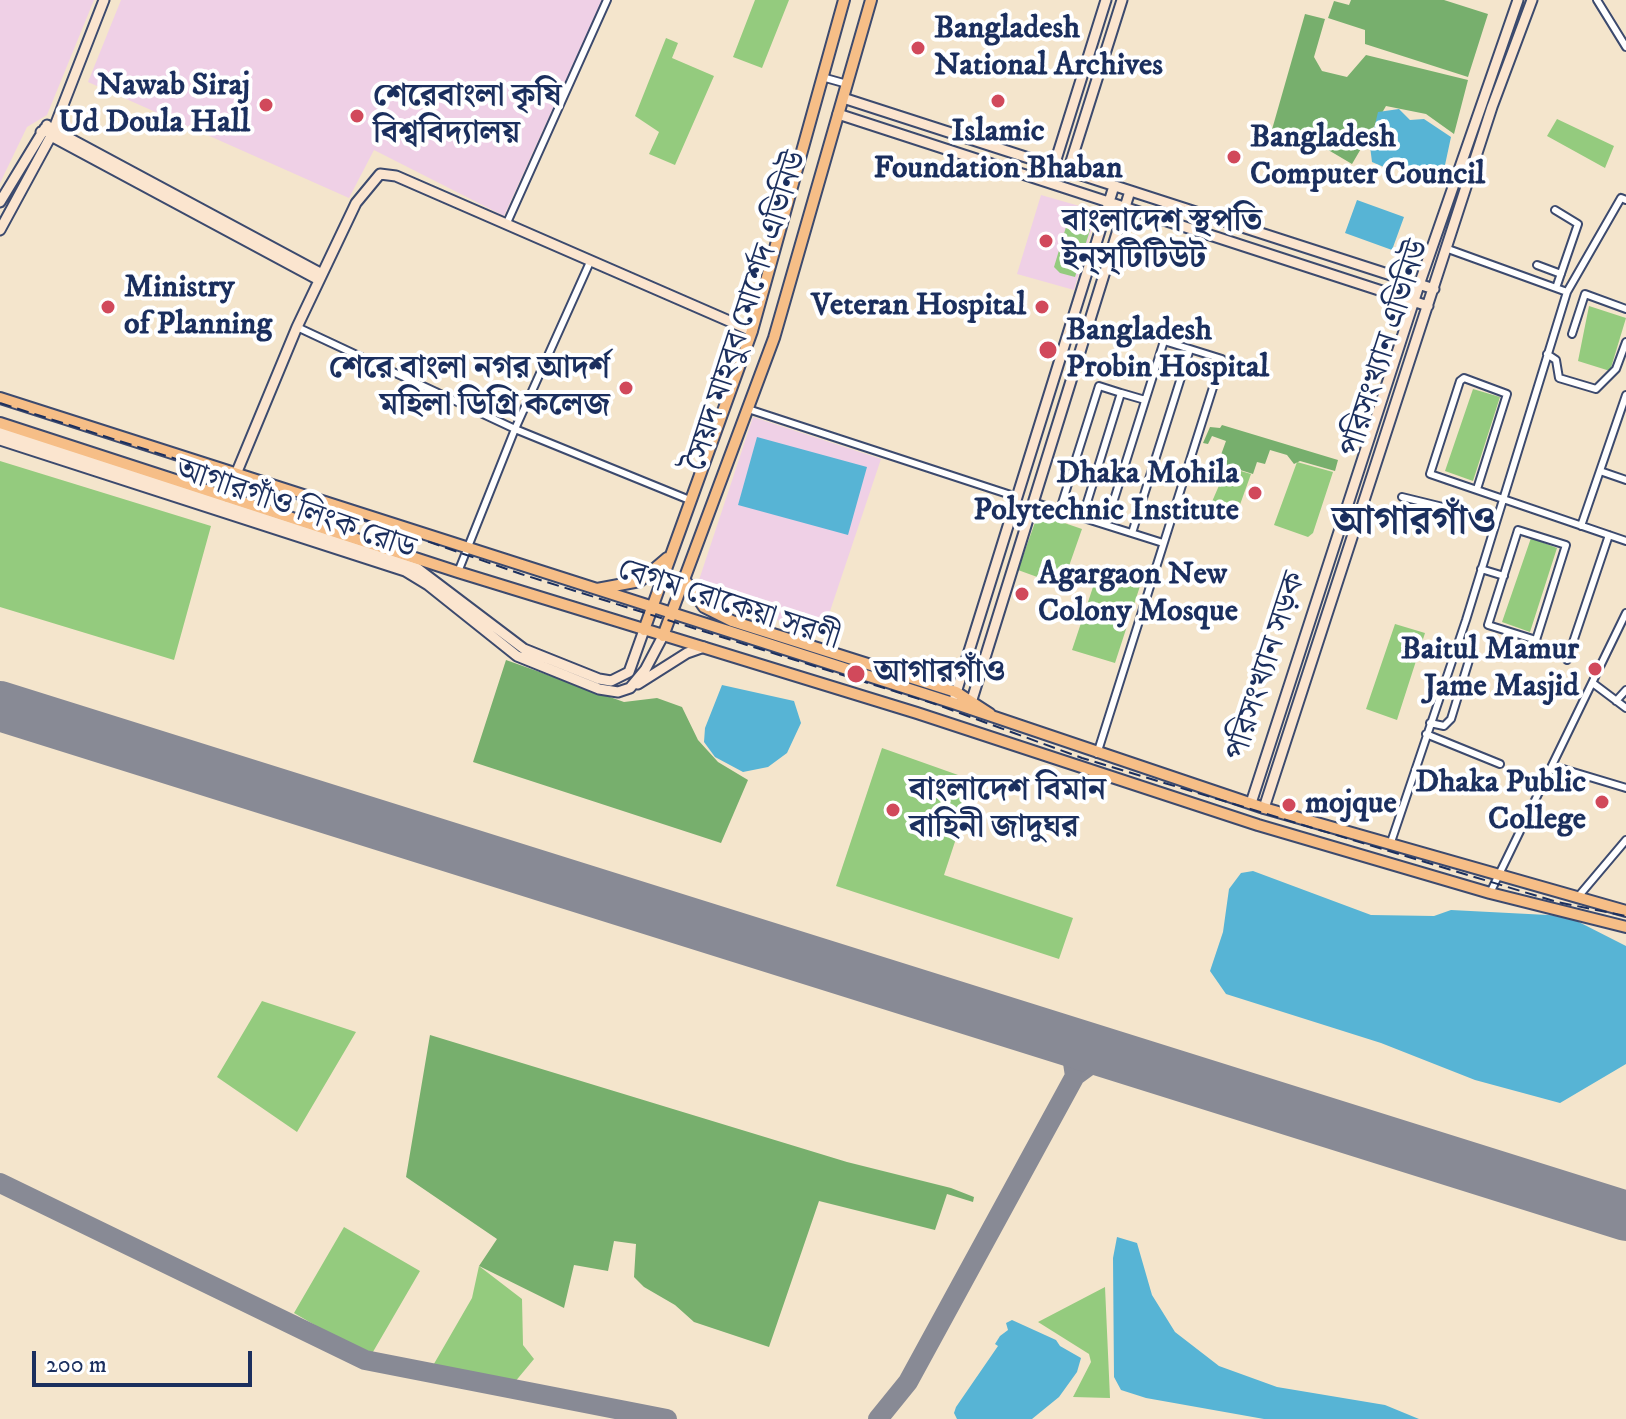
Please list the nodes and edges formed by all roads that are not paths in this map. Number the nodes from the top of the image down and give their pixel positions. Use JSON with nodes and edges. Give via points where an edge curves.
{"nodes":[{"id":1,"x":104,"y":0,"type":"edge"},
{"id":2,"x":607,"y":0,"type":"edge"},
{"id":3,"x":844,"y":0,"type":"edge"},
{"id":4,"x":871,"y":0,"type":"edge"},
{"id":5,"x":1106,"y":0,"type":"edge"},
{"id":6,"x":1122,"y":0,"type":"edge"},
{"id":7,"x":1518,"y":0,"type":"edge"},
{"id":8,"x":1532,"y":0,"type":"edge"},
{"id":9,"x":1597,"y":0,"type":"edge"},
{"id":10,"x":1101,"y":18,"type":"junction"},
{"id":11,"x":1115,"y":22,"type":"junction"},
{"id":12,"x":1626,"y":47,"type":"edge"},
{"id":13,"x":822,"y":77,"type":"junction"},
{"id":14,"x":847,"y":84,"type":"junction"},
{"id":15,"x":848,"y":99,"type":"junction"},
{"id":16,"x":843,"y":115,"type":"junction"},
{"id":17,"x":48,"y":130,"type":"junction"},
{"id":18,"x":27,"y":151,"type":"junction"},
{"id":19,"x":39,"y":157,"type":"junction"},
{"id":20,"x":1054,"y":166,"type":"junction"},
{"id":21,"x":1068,"y":171,"type":"junction"},
{"id":22,"x":1114,"y":186,"type":"junction"},
{"id":23,"x":1130,"y":191,"type":"junction"},
{"id":24,"x":1626,"y":200,"type":"edge"},
{"id":25,"x":0,"y":202,"type":"edge"},
{"id":26,"x":1109,"y":202,"type":"junction"},
{"id":27,"x":1125,"y":207,"type":"junction"},
{"id":28,"x":1555,"y":210,"type":"dead end"},
{"id":29,"x":506,"y":225,"type":"junction"},
{"id":30,"x":0,"y":230,"type":"edge"},
{"id":31,"x":1448,"y":249,"type":"junction"},
{"id":32,"x":590,"y":262,"type":"junction"},
{"id":33,"x":1537,"y":265,"type":"dead end"},
{"id":34,"x":1561,"y":274,"type":"junction"},
{"id":35,"x":320,"y":277,"type":"junction"},
{"id":36,"x":1419,"y":285,"type":"junction"},
{"id":37,"x":1556,"y":288,"type":"junction"},
{"id":38,"x":1434,"y":289,"type":"junction"},
{"id":39,"x":1567,"y":292,"type":"junction"},
{"id":40,"x":1414,"y":301,"type":"junction"},
{"id":41,"x":1428,"y":306,"type":"junction"},
{"id":42,"x":1626,"y":309,"type":"edge"},
{"id":43,"x":297,"y":327,"type":"junction"},
{"id":44,"x":752,"y":331,"type":"junction"},
{"id":45,"x":1068,"y":332,"type":"junction"},
{"id":46,"x":1572,"y":334,"type":"dead end"},
{"id":47,"x":1085,"y":337,"type":"junction"},
{"id":48,"x":774,"y":338,"type":"junction"},
{"id":49,"x":1626,"y":342,"type":"edge"},
{"id":50,"x":1547,"y":354,"type":"junction"},
{"id":51,"x":1121,"y":393,"type":"junction"},
{"id":52,"x":1626,"y":395,"type":"edge"},
{"id":53,"x":0,"y":398,"type":"edge"},
{"id":54,"x":1145,"y":400,"type":"junction"},
{"id":55,"x":748,"y":409,"type":"junction"},
{"id":56,"x":1168,"y":420,"type":"junction"},
{"id":57,"x":0,"y":423,"type":"edge"},
{"id":58,"x":515,"y":429,"type":"junction"},
{"id":59,"x":0,"y":432,"type":"edge"},
{"id":60,"x":0,"y":440,"type":"edge"},
{"id":61,"x":1600,"y":471,"type":"junction"},
{"id":62,"x":236,"y":474,"type":"junction"},
{"id":63,"x":1626,"y":480,"type":"edge"},
{"id":64,"x":1477,"y":489,"type":"junction"},
{"id":65,"x":227,"y":497,"type":"junction"},
{"id":66,"x":1017,"y":497,"type":"junction"},
{"id":67,"x":1402,"y":497,"type":"dead end"},
{"id":68,"x":1502,"y":499,"type":"junction"},
{"id":69,"x":692,"y":501,"type":"junction"},
{"id":70,"x":1033,"y":502,"type":"junction"},
{"id":71,"x":1496,"y":520,"type":"junction"},
{"id":72,"x":1106,"y":525,"type":"junction"},
{"id":73,"x":1581,"y":526,"type":"junction"},
{"id":74,"x":1132,"y":533,"type":"junction"},
{"id":75,"x":1609,"y":535,"type":"junction"},
{"id":76,"x":1626,"y":541,"type":"edge"},
{"id":77,"x":1163,"y":543,"type":"junction"},
{"id":78,"x":467,"y":549,"type":"junction"},
{"id":79,"x":672,"y":553,"type":"junction"},
{"id":80,"x":1481,"y":569,"type":"junction"},
{"id":81,"x":458,"y":572,"type":"junction"},
{"id":82,"x":1504,"y":576,"type":"junction"},
{"id":83,"x":684,"y":579,"type":"junction"},
{"id":84,"x":591,"y":589,"type":"junction"},
{"id":85,"x":651,"y":609,"type":"junction"},
{"id":86,"x":1626,"y":613,"type":"edge"},
{"id":87,"x":671,"y":615,"type":"junction"},
{"id":88,"x":644,"y":630,"type":"junction"},
{"id":89,"x":663,"y":636,"type":"junction"},
{"id":90,"x":704,"y":647,"type":"junction"},
{"id":91,"x":1470,"y":657,"type":"dead end"},
{"id":92,"x":1567,"y":660,"type":"dead end"},
{"id":93,"x":1594,"y":684,"type":"junction"},
{"id":94,"x":630,"y":688,"type":"junction"},
{"id":95,"x":1626,"y":690,"type":"edge"},
{"id":96,"x":954,"y":698,"type":"junction"},
{"id":97,"x":1616,"y":701,"type":"junction"},
{"id":98,"x":970,"y":704,"type":"junction"},
{"id":99,"x":1626,"y":708,"type":"edge"},
{"id":100,"x":1430,"y":723,"type":"junction"},
{"id":101,"x":1426,"y":734,"type":"junction"},
{"id":102,"x":1097,"y":754,"type":"junction"},
{"id":103,"x":1500,"y":764,"type":"dead end"},
{"id":104,"x":1553,"y":766,"type":"junction"},
{"id":105,"x":1091,"y":771,"type":"junction"},
{"id":106,"x":1626,"y":788,"type":"edge"},
{"id":107,"x":1251,"y":803,"type":"junction"},
{"id":108,"x":1264,"y":808,"type":"junction"},
{"id":109,"x":1245,"y":821,"type":"junction"},
{"id":110,"x":1258,"y":825,"type":"junction"},
{"id":111,"x":1626,"y":840,"type":"edge"},
{"id":112,"x":1390,"y":845,"type":"junction"},
{"id":113,"x":1497,"y":876,"type":"junction"},
{"id":114,"x":1490,"y":893,"type":"junction"},
{"id":115,"x":1577,"y":898,"type":"junction"},
{"id":116,"x":1626,"y":911,"type":"edge"},
{"id":117,"x":1626,"y":927,"type":"edge"}],
"edges":[{"from":1,"to":17,"type":"street"},
{"from":2,"to":29,"type":"street"},
{"from":3,"to":13,"type":"main road","name":"সৈয়দ মাহবুব মোর্শেদ এভিনিউ"},
{"from":4,"to":14,"type":"main road","name":"সৈয়দ মাহবুব মোর্শেদ এভিনিউ"},
{"from":5,"to":10,"type":"street"},
{"from":6,"to":11,"type":"street"},
{"from":7,"to":36,"type":"street","name":"পরিসংখ্যান সড়ক"},
{"from":8,"to":31,"type":"street","name":"পরিসংখ্যান এভিনিউ"},
{"from":9,"to":12,"type":"street"},
{"from":10,"to":11,"type":"street"},
{"from":10,"to":20,"type":"street"},
{"from":11,"to":21,"type":"street"},
{"from":13,"to":14,"type":"street"},
{"from":13,"to":44,"type":"main road","name":"সৈয়দ মাহবুব মোর্শেদ এভিনিউ"},
{"from":14,"to":15,"type":"main road","name":"সৈয়দ মাহবুব মোর্শেদ এভিনিউ"},
{"from":15,"to":16,"type":"main road","name":"সৈয়দ মাহবুব মোর্শেদ এভিনিউ"},
{"from":15,"to":20,"type":"street"},
{"from":16,"to":26,"type":"street"},
{"from":16,"to":48,"type":"main road","name":"সৈয়দ মাহবুব মোর্শেদ এভিনিউ"},
{"from":17,"to":18,"type":"street"},
{"from":17,"to":19,"type":"street"},
{"from":17,"to":35,"type":"street"},
{"from":18,"to":19,"type":"street"},
{"from":18,"to":25,"type":"street"},
{"from":19,"to":30,"type":"street"},
{"from":20,"to":21,"type":"street"},
{"from":21,"to":22,"type":"street"},
{"from":22,"to":23,"type":"street"},
{"from":22,"to":26,"type":"street"},
{"from":23,"to":27,"type":"street"},
{"from":23,"to":36,"type":"street"},
{"from":24,"to":39,"type":"street","via":[[1621,198]]},
{"from":26,"to":27,"type":"street"},
{"from":26,"to":45,"type":"street"},
{"from":27,"to":40,"type":"street"},
{"from":27,"to":47,"type":"street"},
{"from":28,"to":34,"type":"street","via":[[1578,224]]},
{"from":29,"to":32,"type":"street"},
{"from":29,"to":35,"type":"street","via":[[396,176],[380,174],[361,194]]},
{"from":31,"to":37,"type":"street"},
{"from":31,"to":38,"type":"street","name":"পরিসংখ্যান এভিনিউ"},
{"from":32,"to":44,"type":"street"},
{"from":32,"to":58,"type":"street"},
{"from":33,"to":34,"type":"street"},
{"from":34,"to":37,"type":"street"},
{"from":35,"to":43,"type":"street"},
{"from":36,"to":38,"type":"street"},
{"from":36,"to":40,"type":"street","name":"পরিসংখ্যান সড়ক"},
{"from":37,"to":39,"type":"street"},
{"from":38,"to":41,"type":"street","name":"পরিসংখ্যান এভিনিউ"},
{"from":39,"to":50,"type":"street"},
{"from":40,"to":41,"type":"street"},
{"from":40,"to":107,"type":"street","name":"পরিসংখ্যান সড়ক"},
{"from":41,"to":108,"type":"street","name":"পরিসংখ্যান এভিনিউ"},
{"from":42,"to":46,"type":"street","via":[[1585,294]]},
{"from":43,"to":58,"type":"street"},
{"from":43,"to":62,"type":"street"},
{"from":44,"to":48,"type":"main road"},
{"from":44,"to":69,"type":"main road","name":"সৈয়দ মাহবুব মোর্শেদ এভিনিউ"},
{"from":45,"to":47,"type":"street"},
{"from":45,"to":66,"type":"street"},
{"from":47,"to":70,"type":"street"},
{"from":48,"to":55,"type":"main road","name":"সৈয়দ মাহবুব মোর্শেদ এভিনিউ"},
{"from":49,"to":50,"type":"street","via":[[1616,369],[1596,389],[1559,378],[1556,360]]},
{"from":50,"to":68,"type":"street"},
{"from":51,"to":51,"type":"street","via":[[1085,509],[1062,503],[1099,386]]},
{"from":51,"to":54,"type":"street"},
{"from":52,"to":61,"type":"street"},
{"from":53,"to":62,"type":"main road","name":"বেগম রোকেয়া সরণী"},
{"from":54,"to":56,"type":"street","via":[[1164,341],[1190,349]]},
{"from":54,"to":72,"type":"street"},
{"from":55,"to":66,"type":"street"},
{"from":55,"to":83,"type":"main road","name":"সৈয়দ মাহবুব মোর্শেদ এভিনিউ"},
{"from":56,"to":74,"type":"street"},
{"from":56,"to":77,"type":"street","via":[[1190,349],[1222,359]]},
{"from":57,"to":65,"type":"main road","name":"বেগম রোকেয়া সরণী"},
{"from":58,"to":69,"type":"street"},
{"from":58,"to":78,"type":"street"},
{"from":59,"to":88,"type":"street","name":"আগারগাঁও লিংক রোড","via":[[417,568],[524,649],[599,679],[629,672]]},
{"from":60,"to":94,"type":"street","name":"আগারগাঁও লিংক রোড","via":[[405,571],[527,662],[599,689]]},
{"from":61,"to":63,"type":"street"},
{"from":61,"to":73,"type":"street"},
{"from":62,"to":65,"type":"main road"},
{"from":62,"to":78,"type":"main road","name":"বেগম রোকেয়া সরণী"},
{"from":64,"to":64,"type":"street","via":[[1430,474],[1464,378],[1507,394]]},
{"from":64,"to":68,"type":"street"},
{"from":65,"to":81,"type":"main road","name":"বেগম রোকেয়া সরণী"},
{"from":66,"to":70,"type":"street"},
{"from":66,"to":96,"type":"street"},
{"from":67,"to":71,"type":"street"},
{"from":68,"to":71,"type":"street"},
{"from":68,"to":73,"type":"street"},
{"from":69,"to":79,"type":"main road","name":"সৈয়দ মাহবুব মোর্শেদ এভিনিউ"},
{"from":70,"to":72,"type":"street"},
{"from":70,"to":98,"type":"street"},
{"from":71,"to":80,"type":"street"},
{"from":72,"to":74,"type":"street"},
{"from":73,"to":75,"type":"street"},
{"from":74,"to":77,"type":"street"},
{"from":75,"to":76,"type":"street"},
{"from":75,"to":92,"type":"street"},
{"from":77,"to":102,"type":"street"},
{"from":78,"to":81,"type":"street"},
{"from":78,"to":84,"type":"main road","name":"বেগম রোকেয়া সরণী"},
{"from":79,"to":84,"type":"main road","via":[[640,581]]},
{"from":79,"to":85,"type":"main road","name":"সৈয়দ মাহবুব মোর্শেদ এভিনিউ"},
{"from":80,"to":82,"type":"street"},
{"from":80,"to":100,"type":"street"},
{"from":81,"to":88,"type":"main road","name":"বেগম রোকেয়া সরণী"},
{"from":82,"to":82,"type":"street","via":[[1518,530],[1566,545],[1536,640],[1488,625]]},
{"from":83,"to":87,"type":"main road","name":"সৈয়দ মাহবুব মোর্শেদ এভিনিউ"},
{"from":83,"to":96,"type":"main road","via":[[704,607],[732,621]]},
{"from":84,"to":85,"type":"main road","name":"বেগম রোকেয়া সরণী"},
{"from":85,"to":87,"type":"main road","name":"বেগম রোকেয়া সরণী"},
{"from":85,"to":88,"type":"main road","name":"সৈয়দ মাহবুব মোর্শেদ এভিনিউ"},
{"from":86,"to":93,"type":"street"},
{"from":87,"to":89,"type":"main road","name":"সৈয়দ মাহবুব মোর্শেদ এভিনিউ"},
{"from":87,"to":96,"type":"main road","name":"বেগম রোকেয়া সরণী"},
{"from":88,"to":89,"type":"main road","name":"বেগম রোকেয়া সরণী"},
{"from":89,"to":90,"type":"main road","name":"বেগম রোকেয়া সরণী"},
{"from":89,"to":94,"type":"street"},
{"from":90,"to":94,"type":"street"},
{"from":90,"to":105,"type":"main road","name":"বেগম রোকেয়া সরণী"},
{"from":91,"to":100,"type":"street","via":[[1451,719],[1444,726]]},
{"from":93,"to":97,"type":"street"},
{"from":93,"to":104,"type":"street"},
{"from":95,"to":97,"type":"street"},
{"from":96,"to":98,"type":"main road","name":"বেগম রোকেয়া সরণী"},
{"from":97,"to":99,"type":"street"},
{"from":98,"to":102,"type":"main road","name":"বেগম রোকেয়া সরণী","via":[[992,717]]},
{"from":100,"to":101,"type":"street"},
{"from":101,"to":103,"type":"street"},
{"from":101,"to":112,"type":"street"},
{"from":102,"to":105,"type":"main road"},
{"from":102,"to":107,"type":"main road","name":"বেগম রোকেয়া সরণী"},
{"from":104,"to":106,"type":"street"},
{"from":104,"to":113,"type":"street"},
{"from":105,"to":109,"type":"main road","name":"বেগম রোকেয়া সরণী"},
{"from":107,"to":108,"type":"main road","name":"বেগম রোকেয়া সরণী"},
{"from":107,"to":109,"type":"main road"},
{"from":108,"to":110,"type":"main road"},
{"from":108,"to":112,"type":"main road","name":"বেগম রোকেয়া সরণী"},
{"from":109,"to":110,"type":"main road","name":"বেগম রোকেয়া সরণী"},
{"from":110,"to":114,"type":"main road","name":"বেগম রোকেয়া সরণী"},
{"from":111,"to":115,"type":"street"},
{"from":112,"to":113,"type":"main road","name":"বেগম রোকেয়া সরণী"},
{"from":113,"to":114,"type":"street"},
{"from":113,"to":115,"type":"main road","name":"বেগম রোকেয়া সরণী"},
{"from":114,"to":117,"type":"main road","name":"বেগম রোকেয়া সরণী"},
{"from":115,"to":116,"type":"main road","name":"বেগম রোকেয়া সরণী"}]}
